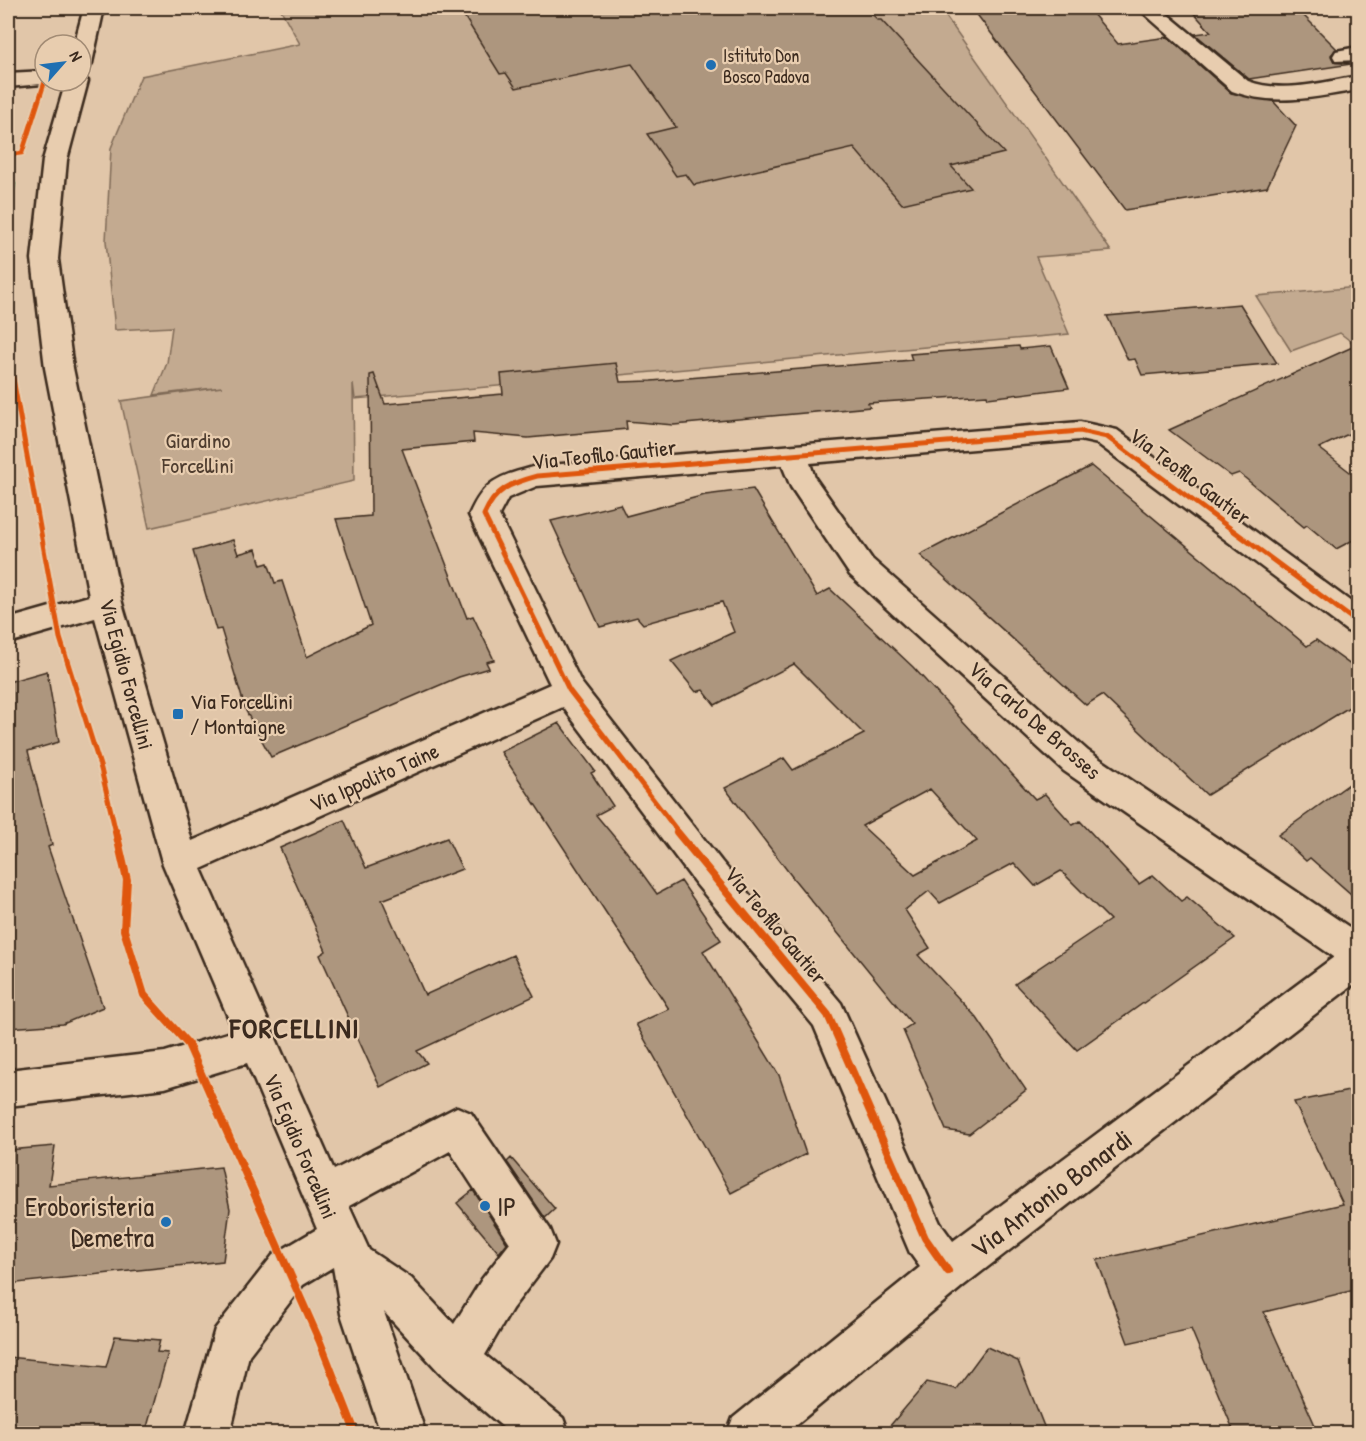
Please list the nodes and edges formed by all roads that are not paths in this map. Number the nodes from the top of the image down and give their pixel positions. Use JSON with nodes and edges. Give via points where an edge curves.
{"nodes":[{"id":1,"x":94,"y":8,"type":"edge"},
{"id":2,"x":1148,"y":8,"type":"edge"},
{"id":3,"x":88,"y":33,"type":"edge"},
{"id":4,"x":33,"y":79,"type":"edge"},
{"id":5,"x":8,"y":80,"type":"edge"},
{"id":6,"x":1359,"y":83,"type":"edge"},
{"id":7,"x":73,"y":93,"type":"edge"},
{"id":8,"x":793,"y":454,"type":"junction"},
{"id":9,"x":106,"y":603,"type":"junction"},
{"id":10,"x":1359,"y":623,"type":"edge"},
{"id":11,"x":8,"y":631,"type":"edge"},
{"id":12,"x":569,"y":690,"type":"junction"},
{"id":13,"x":180,"y":862,"type":"junction"},
{"id":14,"x":1359,"y":955,"type":"edge"},
{"id":15,"x":1359,"y":960,"type":"edge"},
{"id":16,"x":257,"y":1042,"type":"junction"},
{"id":17,"x":8,"y":1088,"type":"edge"},
{"id":18,"x":323,"y":1198,"type":"junction"},
{"id":19,"x":347,"y":1252,"type":"junction"},
{"id":20,"x":948,"y":1271,"type":"junction"},
{"id":21,"x":456,"y":1360,"type":"junction"},
{"id":22,"x":207,"y":1434,"type":"edge"},
{"id":23,"x":404,"y":1434,"type":"edge"},
{"id":24,"x":548,"y":1434,"type":"edge"},
{"id":25,"x":749,"y":1434,"type":"edge"}],
"edges":[{"from":1,"to":3,"type":"street"},
{"from":2,"to":6,"type":"street","via":[[1240,86],[1256,94]]},
{"from":4,"to":5,"type":"street"},
{"from":7,"to":9,"type":"street","name":"Via Egidio Forcellini","via":[[55,160],[45,259],[59,368]]},
{"from":8,"to":10,"type":"street","name":"Via Teofilo Gautier","via":[[1080,430],[1107,437]]},
{"from":8,"to":12,"type":"street","name":"Via Teofilo Gautier","via":[[537,476],[496,491],[484,515]]},
{"from":8,"to":14,"type":"street","name":"Via Carlo De Brosses","via":[[801,480],[861,567],[1076,761]]},
{"from":9,"to":11,"type":"street"},
{"from":9,"to":13,"type":"street","name":"Via Egidio Forcellini"},
{"from":12,"to":13,"type":"street","name":"Via Ippolito Taine"},
{"from":12,"to":20,"type":"street","name":"Via Teofilo Gautier","via":[[710,873],[828,1015],[925,1238]]},
{"from":13,"to":16,"type":"street","name":"Via Egidio Forcellini"},
{"from":15,"to":20,"type":"street","name":"Via Antonio Bonardi"},
{"from":16,"to":17,"type":"street","via":[[165,1070]]},
{"from":16,"to":18,"type":"street","name":"Via Egidio Forcellini"},
{"from":18,"to":19,"type":"street","name":"Via Egidio Forcellini"},
{"from":18,"to":21,"type":"street","via":[[457,1126],[535,1244],[497,1294]]},
{"from":19,"to":21,"type":"street","via":[[396,1293]]},
{"from":19,"to":22,"type":"street","name":"Via Egidio Forcellini","via":[[288,1270],[230,1344]]},
{"from":19,"to":23,"type":"street","name":"Via Egidio Forcellini","via":[[363,1314]]},
{"from":20,"to":25,"type":"street","name":"Via Antonio Bonardi"},
{"from":21,"to":24,"type":"street"}]}
